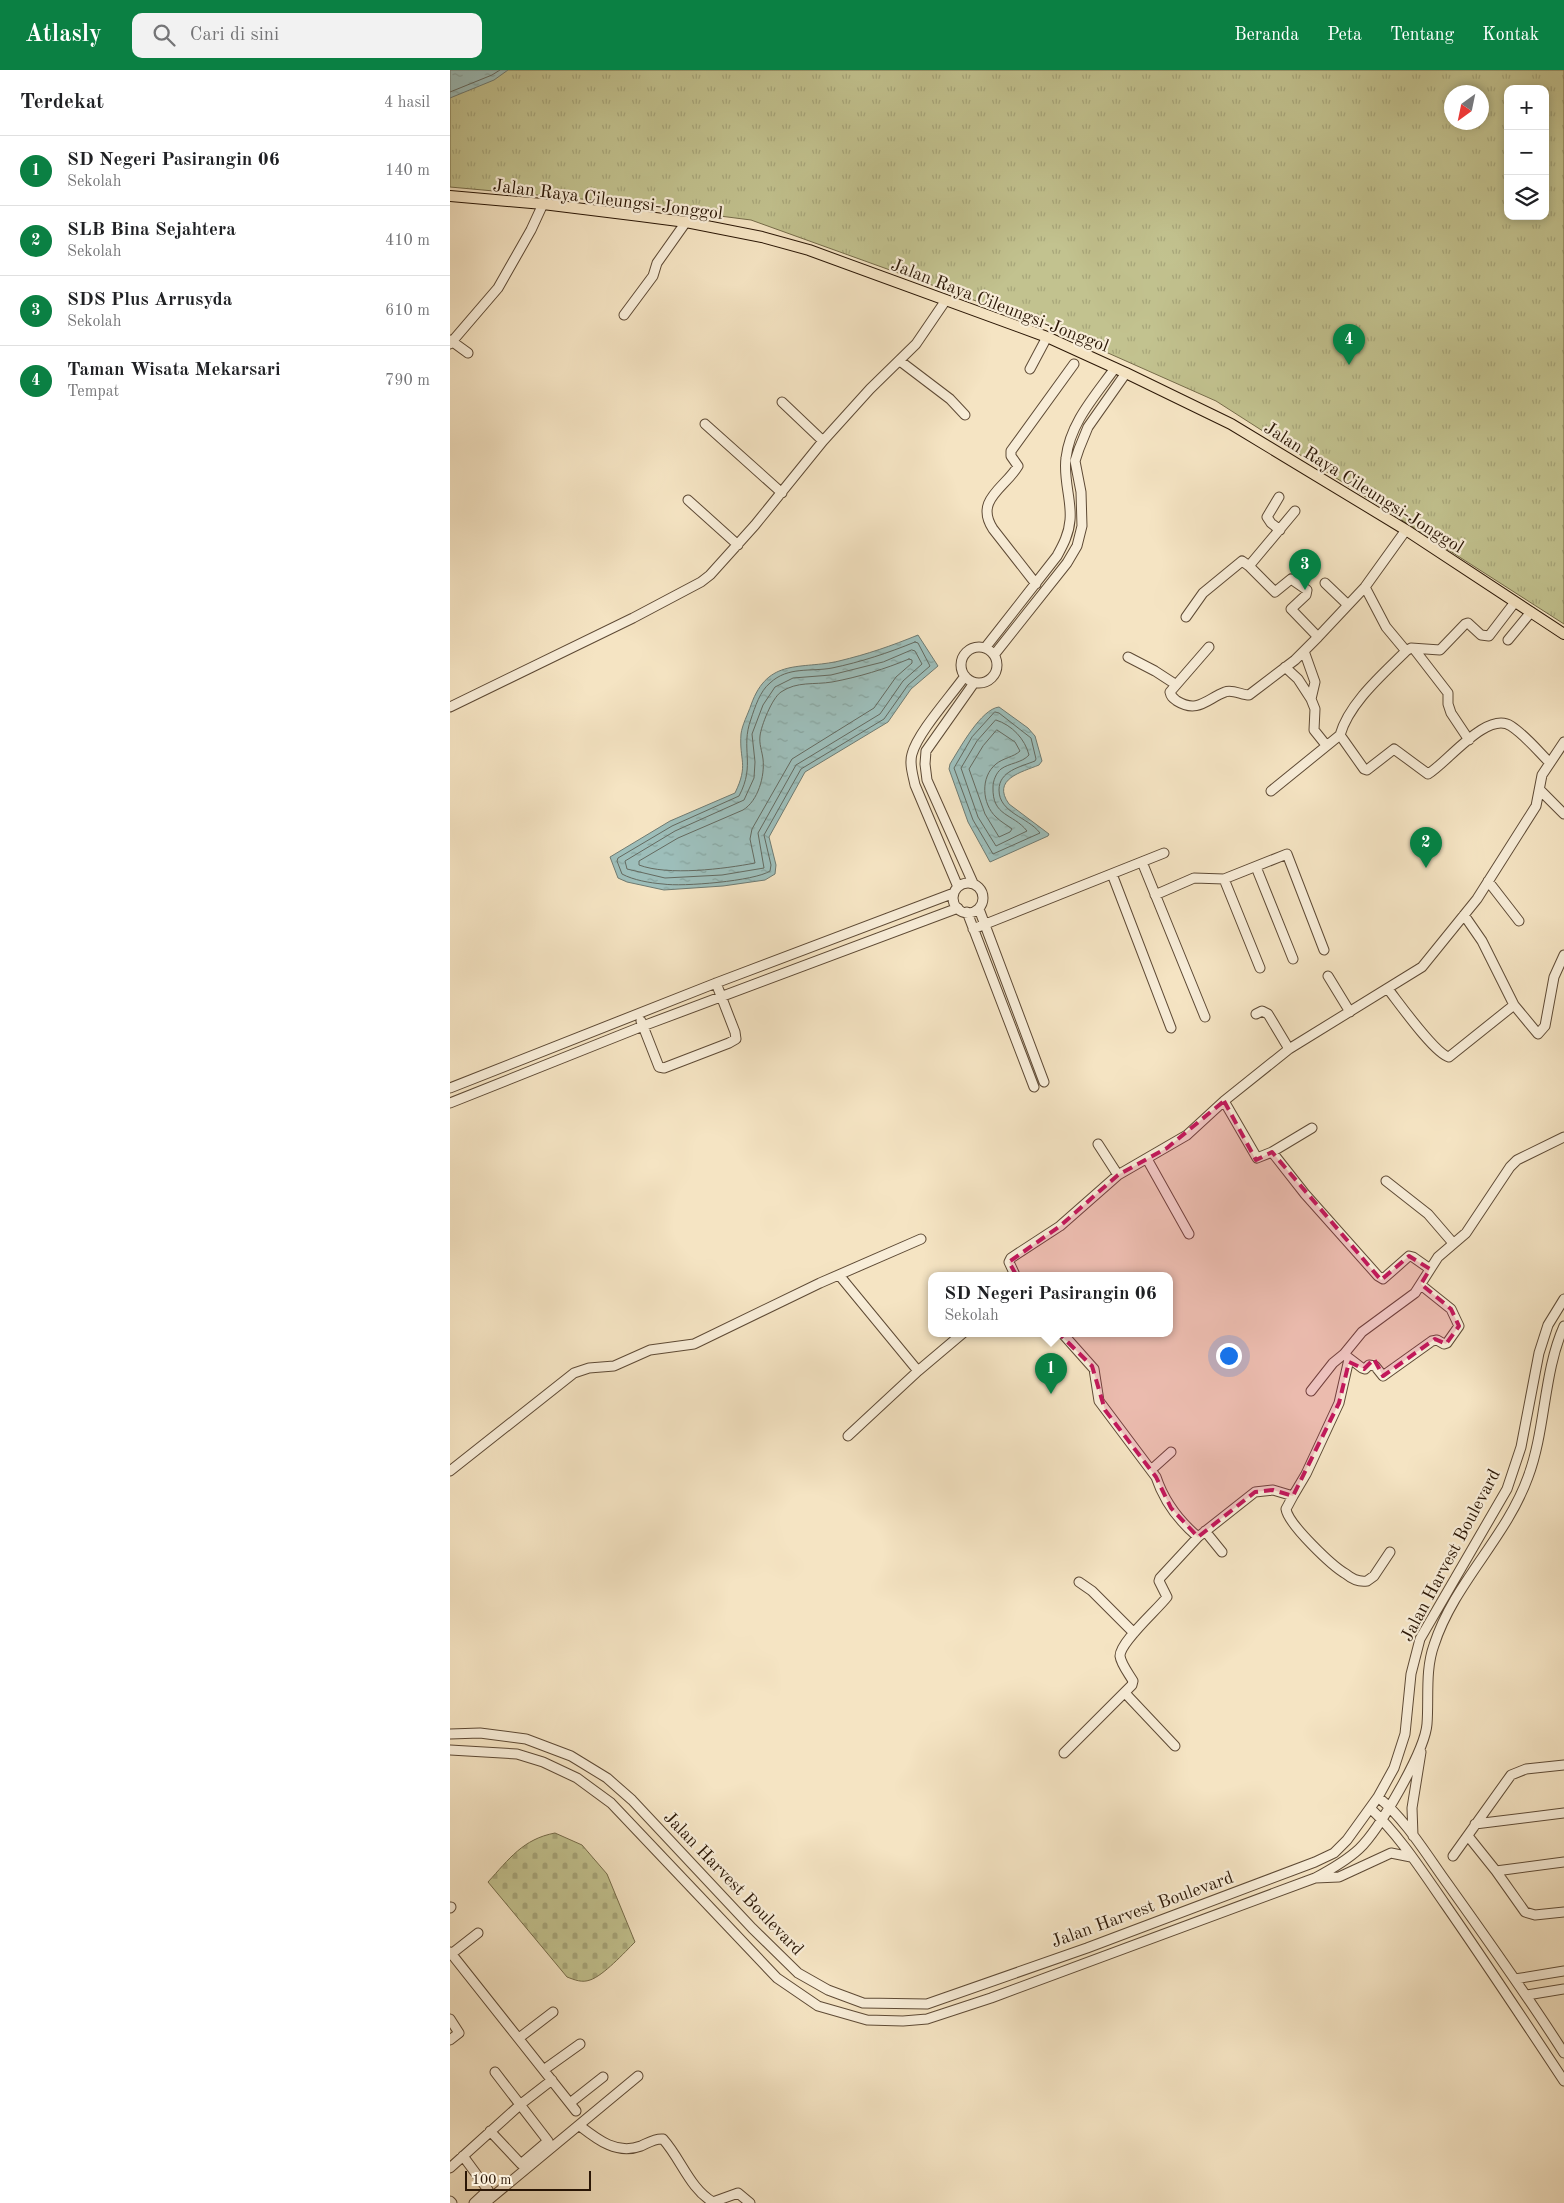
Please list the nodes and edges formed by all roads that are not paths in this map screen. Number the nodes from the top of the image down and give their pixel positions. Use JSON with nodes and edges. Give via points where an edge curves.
{"nodes":[{"id":1,"x":450,"y":196,"type":"edge"},
{"id":2,"x":543,"y":204,"type":"junction"},
{"id":3,"x":686,"y":222,"type":"junction"},
{"id":4,"x":946,"y":300,"type":"junction"},
{"id":5,"x":624,"y":315,"type":"dead end"},
{"id":6,"x":1048,"y":337,"type":"junction"},
{"id":7,"x":451,"y":342,"type":"edge"},
{"id":8,"x":468,"y":353,"type":"dead end"},
{"id":9,"x":900,"y":361,"type":"junction"},
{"id":10,"x":1074,"y":364,"type":"dead end"},
{"id":11,"x":1115,"y":368,"type":"junction"},
{"id":12,"x":1030,"y":369,"type":"dead end"},
{"id":13,"x":1126,"y":372,"type":"junction"},
{"id":14,"x":782,"y":402,"type":"dead end"},
{"id":15,"x":965,"y":415,"type":"dead end"},
{"id":16,"x":705,"y":424,"type":"dead end"},
{"id":17,"x":823,"y":441,"type":"junction"},
{"id":18,"x":782,"y":492,"type":"junction"},
{"id":19,"x":1279,"y":497,"type":"dead end"},
{"id":20,"x":688,"y":500,"type":"dead end"},
{"id":21,"x":1295,"y":511,"type":"dead end"},
{"id":22,"x":1280,"y":530,"type":"junction"},
{"id":23,"x":1406,"y":530,"type":"junction"},
{"id":24,"x":738,"y":545,"type":"junction"},
{"id":25,"x":1249,"y":566,"type":"junction"},
{"id":26,"x":1324,"y":583,"type":"dead end"},
{"id":27,"x":1036,"y":584,"type":"junction"},
{"id":28,"x":1365,"y":588,"type":"junction"},
{"id":29,"x":1515,"y":602,"type":"junction"},
{"id":30,"x":1348,"y":605,"type":"junction"},
{"id":31,"x":1531,"y":612,"type":"junction"},
{"id":32,"x":1186,"y":617,"type":"dead end"},
{"id":33,"x":1564,"y":634,"type":"edge"},
{"id":34,"x":1318,"y":637,"type":"junction"},
{"id":35,"x":1508,"y":640,"type":"dead end"},
{"id":36,"x":1209,"y":647,"type":"dead end"},
{"id":37,"x":985,"y":648,"type":"junction"},
{"id":38,"x":1410,"y":650,"type":"junction"},
{"id":39,"x":1304,"y":651,"type":"junction"},
{"id":40,"x":994,"y":654,"type":"junction"},
{"id":41,"x":1128,"y":657,"type":"dead end"},
{"id":42,"x":1285,"y":667,"type":"junction"},
{"id":43,"x":965,"y":676,"type":"junction"},
{"id":44,"x":974,"y":683,"type":"junction"},
{"id":45,"x":1175,"y":684,"type":"junction"},
{"id":46,"x":1311,"y":699,"type":"junction"},
{"id":47,"x":450,"y":707,"type":"edge"},
{"id":48,"x":1340,"y":735,"type":"junction"},
{"id":49,"x":1469,"y":740,"type":"junction"},
{"id":50,"x":1564,"y":742,"type":"edge"},
{"id":51,"x":1326,"y":745,"type":"junction"},
{"id":52,"x":1550,"y":763,"type":"junction"},
{"id":53,"x":1540,"y":790,"type":"junction"},
{"id":54,"x":1271,"y":791,"type":"dead end"},
{"id":55,"x":1564,"y":814,"type":"edge"},
{"id":56,"x":1164,"y":853,"type":"dead end"},
{"id":57,"x":1142,"y":862,"type":"junction"},
{"id":58,"x":1256,"y":867,"type":"junction"},
{"id":59,"x":1112,"y":874,"type":"junction"},
{"id":60,"x":1224,"y":879,"type":"junction"},
{"id":61,"x":1488,"y":881,"type":"junction"},
{"id":62,"x":973,"y":883,"type":"junction"},
{"id":63,"x":956,"y":890,"type":"junction"},
{"id":64,"x":1156,"y":895,"type":"junction"},
{"id":65,"x":958,"y":908,"type":"junction"},
{"id":66,"x":979,"y":909,"type":"junction"},
{"id":67,"x":967,"y":912,"type":"junction"},
{"id":68,"x":1464,"y":915,"type":"junction"},
{"id":69,"x":1519,"y":921,"type":"dead end"},
{"id":70,"x":985,"y":925,"type":"junction"},
{"id":71,"x":974,"y":929,"type":"junction"},
{"id":72,"x":1324,"y":950,"type":"dead end"},
{"id":73,"x":1564,"y":955,"type":"edge"},
{"id":74,"x":1293,"y":959,"type":"dead end"},
{"id":75,"x":1260,"y":968,"type":"dead end"},
{"id":76,"x":1328,"y":976,"type":"dead end"},
{"id":77,"x":716,"y":982,"type":"junction"},
{"id":78,"x":1388,"y":989,"type":"junction"},
{"id":79,"x":721,"y":996,"type":"junction"},
{"id":80,"x":1514,"y":1005,"type":"junction"},
{"id":81,"x":1350,"y":1012,"type":"junction"},
{"id":82,"x":638,"y":1014,"type":"junction"},
{"id":83,"x":1256,"y":1014,"type":"dead end"},
{"id":84,"x":1205,"y":1017,"type":"dead end"},
{"id":85,"x":643,"y":1026,"type":"junction"},
{"id":86,"x":1171,"y":1028,"type":"dead end"},
{"id":87,"x":1288,"y":1049,"type":"junction"},
{"id":88,"x":1044,"y":1082,"type":"dead end"},
{"id":89,"x":1034,"y":1087,"type":"dead end"},
{"id":90,"x":450,"y":1088,"type":"edge"},
{"id":91,"x":1224,"y":1101,"type":"junction"},
{"id":92,"x":450,"y":1104,"type":"edge"},
{"id":93,"x":1312,"y":1128,"type":"dead end"},
{"id":94,"x":1564,"y":1136,"type":"edge"},
{"id":95,"x":1098,"y":1144,"type":"dead end"},
{"id":96,"x":1272,"y":1152,"type":"junction"},
{"id":97,"x":1147,"y":1160,"type":"junction"},
{"id":98,"x":1118,"y":1175,"type":"junction"},
{"id":99,"x":1386,"y":1181,"type":"dead end"},
{"id":100,"x":1189,"y":1234,"type":"dead end"},
{"id":101,"x":921,"y":1239,"type":"dead end"},
{"id":102,"x":1454,"y":1243,"type":"junction"},
{"id":103,"x":1430,"y":1269,"type":"junction"},
{"id":104,"x":1014,"y":1272,"type":"edge"},
{"id":105,"x":839,"y":1275,"type":"junction"},
{"id":106,"x":1421,"y":1284,"type":"junction"},
{"id":107,"x":1564,"y":1299,"type":"edge"},
{"id":108,"x":1564,"y":1326,"type":"edge"},
{"id":109,"x":958,"y":1337,"type":"edge"},
{"id":110,"x":1065,"y":1337,"type":"edge"},
{"id":111,"x":1346,"y":1356,"type":"junction"},
{"id":112,"x":918,"y":1371,"type":"junction"},
{"id":113,"x":1311,"y":1391,"type":"dead end"},
{"id":114,"x":848,"y":1436,"type":"dead end"},
{"id":115,"x":1171,"y":1452,"type":"dead end"},
{"id":116,"x":1151,"y":1470,"type":"junction"},
{"id":117,"x":450,"y":1471,"type":"edge"},
{"id":118,"x":1293,"y":1496,"type":"junction"},
{"id":119,"x":1202,"y":1534,"type":"junction"},
{"id":120,"x":1222,"y":1552,"type":"dead end"},
{"id":121,"x":1390,"y":1552,"type":"dead end"},
{"id":122,"x":1079,"y":1582,"type":"dead end"},
{"id":123,"x":1134,"y":1633,"type":"junction"},
{"id":124,"x":1124,"y":1693,"type":"junction"},
{"id":125,"x":451,"y":1734,"type":"edge"},
{"id":126,"x":1175,"y":1746,"type":"dead end"},
{"id":127,"x":1422,"y":1746,"type":"junction"},
{"id":128,"x":451,"y":1750,"type":"edge"},
{"id":129,"x":1064,"y":1753,"type":"dead end"},
{"id":130,"x":1564,"y":1765,"type":"edge"},
{"id":131,"x":1378,"y":1796,"type":"junction"},
{"id":132,"x":1390,"y":1806,"type":"junction"},
{"id":133,"x":1370,"y":1808,"type":"junction"},
{"id":134,"x":1564,"y":1813,"type":"edge"},
{"id":135,"x":1382,"y":1819,"type":"junction"},
{"id":136,"x":1476,"y":1824,"type":"junction"},
{"id":137,"x":1413,"y":1836,"type":"junction"},
{"id":138,"x":1468,"y":1836,"type":"junction"},
{"id":139,"x":1453,"y":1856,"type":"dead end"},
{"id":140,"x":1412,"y":1857,"type":"junction"},
{"id":141,"x":1564,"y":1862,"type":"edge"},
{"id":142,"x":1496,"y":1871,"type":"junction"},
{"id":143,"x":1314,"y":1878,"type":"junction"},
{"id":144,"x":1564,"y":1912,"type":"edge"},
{"id":145,"x":1135,"y":1929,"type":"junction"},
{"id":146,"x":478,"y":1933,"type":"dead end"},
{"id":147,"x":1140,"y":1943,"type":"junction"},
{"id":148,"x":451,"y":1953,"type":"edge"},
{"id":149,"x":1564,"y":1971,"type":"edge"},
{"id":150,"x":1515,"y":1979,"type":"junction"},
{"id":151,"x":1564,"y":1989,"type":"edge"},
{"id":152,"x":1527,"y":1995,"type":"junction"},
{"id":153,"x":554,"y":2012,"type":"dead end"},
{"id":154,"x":450,"y":2020,"type":"edge"},
{"id":155,"x":519,"y":2038,"type":"junction"},
{"id":156,"x":450,"y":2040,"type":"edge"},
{"id":157,"x":580,"y":2044,"type":"dead end"},
{"id":158,"x":1564,"y":2053,"type":"edge"},
{"id":159,"x":545,"y":2069,"type":"junction"},
{"id":160,"x":495,"y":2072,"type":"dead end"},
{"id":161,"x":638,"y":2076,"type":"dead end"},
{"id":162,"x":603,"y":2077,"type":"dead end"},
{"id":163,"x":552,"y":2080,"type":"junction"},
{"id":164,"x":1564,"y":2081,"type":"edge"},
{"id":165,"x":570,"y":2103,"type":"junction"},
{"id":166,"x":521,"y":2104,"type":"junction"},
{"id":167,"x":576,"y":2111,"type":"dead end"},
{"id":168,"x":580,"y":2126,"type":"junction"},
{"id":169,"x":490,"y":2130,"type":"junction"},
{"id":170,"x":463,"y":2156,"type":"junction"},
{"id":171,"x":450,"y":2168,"type":"edge"},
{"id":172,"x":712,"y":2202,"type":"edge"},
{"id":173,"x":474,"y":2203,"type":"edge"},
{"id":174,"x":484,"y":2203,"type":"edge"},
{"id":175,"x":750,"y":2203,"type":"edge"}],
"edges":[{"from":1,"to":2,"type":"main road","name":"Jalan Raya Cileungsi-Jonggol"},
{"from":2,"to":3,"type":"main road","name":"Jalan Raya Cileungsi-Jonggol"},
{"from":2,"to":7,"type":"street","via":[[506,276]]},
{"from":3,"to":4,"type":"main road","name":"Jalan Raya Cileungsi-Jonggol","via":[[808,250]]},
{"from":3,"to":5,"type":"street"},
{"from":4,"to":6,"type":"main road","name":"Jalan Raya Cileungsi-Jonggol"},
{"from":4,"to":9,"type":"street","via":[[927,330]]},
{"from":6,"to":11,"type":"main road","name":"Jalan Raya Cileungsi-Jonggol"},
{"from":6,"to":12,"type":"street"},
{"from":7,"to":8,"type":"street"},
{"from":9,"to":15,"type":"street","via":[[938,389]]},
{"from":9,"to":17,"type":"street"},
{"from":10,"to":27,"type":"street","via":[[1011,451],[1018,466],[992,496],[987,510],[993,529]]},
{"from":11,"to":13,"type":"main road","name":"Jalan Raya Cileungsi-Jonggol"},
{"from":11,"to":27,"type":"street","via":[[1074,426],[1066,458],[1070,519],[1066,541]]},
{"from":13,"to":23,"type":"main road","name":"Jalan Raya Cileungsi-Jonggol","via":[[1231,424]]},
{"from":13,"to":40,"type":"street","via":[[1088,427],[1078,449],[1075,461],[1081,492],[1082,526],[1077,546]]},
{"from":14,"to":17,"type":"street"},
{"from":16,"to":18,"type":"street"},
{"from":17,"to":18,"type":"street"},
{"from":18,"to":24,"type":"street"},
{"from":19,"to":22,"type":"street","via":[[1267,517]]},
{"from":20,"to":24,"type":"street"},
{"from":21,"to":22,"type":"street"},
{"from":22,"to":25,"type":"street"},
{"from":23,"to":28,"type":"street"},
{"from":23,"to":29,"type":"main road","name":"Jalan Raya Cileungsi-Jonggol"},
{"from":24,"to":47,"type":"street","via":[[701,582]]},
{"from":25,"to":32,"type":"street","via":[[1242,561],[1212,584]]},
{"from":25,"to":34,"type":"street","via":[[1275,592],[1291,579],[1307,590],[1291,609]]},
{"from":26,"to":30,"type":"street"},
{"from":27,"to":37,"type":"street"},
{"from":28,"to":30,"type":"street"},
{"from":28,"to":38,"type":"street","via":[[1386,627]]},
{"from":29,"to":31,"type":"main road","name":"Jalan Raya Cileungsi-Jonggol"},
{"from":29,"to":38,"type":"street","via":[[1489,636],[1481,636],[1468,623],[1440,650]]},
{"from":30,"to":34,"type":"street"},
{"from":31,"to":33,"type":"main road","name":"Jalan Raya Cileungsi-Jonggol"},
{"from":31,"to":35,"type":"street"},
{"from":34,"to":39,"type":"street"},
{"from":36,"to":45,"type":"street"},
{"from":37,"to":40,"type":"street"},
{"from":37,"to":43,"type":"street","via":[[973,648],[964,654],[961,665]]},
{"from":38,"to":48,"type":"street","via":[[1363,694]]},
{"from":38,"to":49,"type":"street","via":[[1448,693],[1449,708]]},
{"from":39,"to":42,"type":"street"},
{"from":39,"to":46,"type":"street","via":[[1315,682]]},
{"from":40,"to":44,"type":"street","via":[[998,663],[996,672],[991,679]]},
{"from":41,"to":45,"type":"street"},
{"from":42,"to":45,"type":"street","via":[[1249,695],[1228,691],[1194,706],[1171,696]]},
{"from":42,"to":46,"type":"street","via":[[1298,679]]},
{"from":43,"to":44,"type":"street"},
{"from":43,"to":63,"type":"street","via":[[917,742],[911,769]]},
{"from":44,"to":62,"type":"street","via":[[926,752],[924,764],[927,780]]},
{"from":46,"to":51,"type":"street","via":[[1315,709],[1314,730]]},
{"from":48,"to":49,"type":"street","via":[[1366,770],[1394,749],[1428,774]]},
{"from":48,"to":51,"type":"street"},
{"from":49,"to":52,"type":"street","via":[[1487,727],[1507,724]]},
{"from":50,"to":52,"type":"street"},
{"from":51,"to":54,"type":"street"},
{"from":52,"to":53,"type":"street","via":[[1542,775]]},
{"from":53,"to":55,"type":"street"},
{"from":53,"to":61,"type":"street","via":[[1536,806]]},
{"from":56,"to":57,"type":"street"},
{"from":57,"to":59,"type":"street"},
{"from":57,"to":64,"type":"street"},
{"from":58,"to":60,"type":"street"},
{"from":58,"to":72,"type":"street","via":[[1287,854]]},
{"from":58,"to":74,"type":"street"},
{"from":59,"to":70,"type":"street"},
{"from":59,"to":86,"type":"street"},
{"from":60,"to":64,"type":"street","via":[[1194,878]]},
{"from":60,"to":75,"type":"street"},
{"from":61,"to":68,"type":"street"},
{"from":61,"to":69,"type":"street"},
{"from":62,"to":63,"type":"street","via":[[965,883]]},
{"from":62,"to":66,"type":"street","via":[[983,895]]},
{"from":63,"to":65,"type":"street","via":[[954,901]]},
{"from":63,"to":77,"type":"street"},
{"from":64,"to":84,"type":"street"},
{"from":65,"to":67,"type":"street"},
{"from":65,"to":79,"type":"street"},
{"from":66,"to":67,"type":"street"},
{"from":66,"to":70,"type":"street"},
{"from":67,"to":71,"type":"street"},
{"from":68,"to":78,"type":"street","via":[[1425,963]]},
{"from":68,"to":80,"type":"street","via":[[1482,941]]},
{"from":70,"to":71,"type":"street"},
{"from":70,"to":88,"type":"street"},
{"from":71,"to":89,"type":"street"},
{"from":73,"to":80,"type":"street","via":[[1554,977],[1546,1026],[1540,1033],[1536,1033]]},
{"from":76,"to":81,"type":"street"},
{"from":77,"to":79,"type":"street"},
{"from":77,"to":82,"type":"street"},
{"from":78,"to":80,"type":"street","via":[[1434,1046],[1450,1057]]},
{"from":78,"to":81,"type":"street"},
{"from":79,"to":85,"type":"street"},
{"from":79,"to":85,"type":"street","via":[[736,1039],[664,1068],[659,1067]]},
{"from":81,"to":87,"type":"street"},
{"from":82,"to":85,"type":"street"},
{"from":82,"to":90,"type":"street"},
{"from":83,"to":87,"type":"street","via":[[1268,1014]]},
{"from":85,"to":92,"type":"street"},
{"from":87,"to":91,"type":"street"},
{"from":91,"to":96,"type":"street","via":[[1255,1157],[1262,1158]]},
{"from":91,"to":97,"type":"street","via":[[1187,1134]]},
{"from":93,"to":96,"type":"street"},
{"from":94,"to":102,"type":"street","via":[[1510,1166],[1466,1233]]},
{"from":95,"to":98,"type":"street"},
{"from":96,"to":103,"type":"street","via":[[1378,1276],[1383,1279],[1409,1256]]},
{"from":97,"to":98,"type":"street"},
{"from":97,"to":100,"type":"street"},
{"from":98,"to":104,"type":"street","via":[[1060,1226],[1011,1258],[1009,1262]]},
{"from":99,"to":102,"type":"street","via":[[1428,1214]]},
{"from":101,"to":105,"type":"street"},
{"from":102,"to":103,"type":"street"},
{"from":103,"to":106,"type":"street"},
{"from":105,"to":112,"type":"street"},
{"from":105,"to":117,"type":"street","via":[[694,1344],[650,1350],[614,1366],[574,1373]]},
{"from":106,"to":111,"type":"street","via":[[1413,1295],[1362,1332]]},
{"from":106,"to":111,"type":"street","via":[[1451,1309],[1459,1326],[1447,1343],[1432,1341],[1384,1376],[1372,1365],[1362,1368]]},
{"from":107,"to":131,"type":"street","name":"Jalan Harvest Boulevard","via":[[1548,1325],[1539,1353],[1520,1448],[1507,1489],[1420,1639],[1411,1674],[1406,1734],[1394,1768]]},
{"from":108,"to":127,"type":"street","name":"Jalan Harvest Boulevard","via":[[1529,1477],[1505,1524],[1453,1601],[1434,1645]]},
{"from":109,"to":112,"type":"street"},
{"from":110,"to":116,"type":"street","via":[[1094,1370],[1099,1401]]},
{"from":111,"to":113,"type":"street","via":[[1333,1363]]},
{"from":111,"to":118,"type":"street","via":[[1339,1403]]},
{"from":112,"to":114,"type":"street"},
{"from":115,"to":116,"type":"street"},
{"from":116,"to":119,"type":"street","via":[[1171,1508],[1187,1527]]},
{"from":118,"to":119,"type":"street","via":[[1273,1490],[1258,1491]]},
{"from":118,"to":121,"type":"street","via":[[1286,1509],[1289,1519],[1345,1574],[1367,1581]]},
{"from":119,"to":120,"type":"street"},
{"from":119,"to":123,"type":"street","via":[[1160,1578],[1167,1597]]},
{"from":122,"to":123,"type":"street"},
{"from":123,"to":124,"type":"street","via":[[1120,1655],[1133,1682]]},
{"from":124,"to":126,"type":"street"},
{"from":124,"to":129,"type":"street"},
{"from":125,"to":128,"type":"street"},
{"from":125,"to":145,"type":"street","name":"Jalan Harvest Boulevard","via":[[480,1733],[526,1739],[571,1756],[607,1778],[798,1973],[828,1990],[862,2003],[927,2004]]},
{"from":127,"to":132,"type":"street","name":"Jalan Harvest Boulevard"},
{"from":127,"to":137,"type":"street","via":[[1412,1808]]},
{"from":128,"to":147,"type":"street","name":"Jalan Harvest Boulevard","via":[[517,1754],[577,1778],[611,1803],[777,1978],[818,2006],[843,2014],[867,2020],[927,2019]]},
{"from":130,"to":136,"type":"street","via":[[1526,1769],[1511,1775]]},
{"from":131,"to":132,"type":"street"},
{"from":131,"to":133,"type":"street","name":"Jalan Harvest Boulevard"},
{"from":132,"to":135,"type":"street","name":"Jalan Harvest Boulevard"},
{"from":132,"to":137,"type":"street"},
{"from":133,"to":135,"type":"street"},
{"from":133,"to":145,"type":"street","name":"Jalan Harvest Boulevard","via":[[1334,1853]]},
{"from":134,"to":136,"type":"street"},
{"from":135,"to":140,"type":"street"},
{"from":135,"to":143,"type":"street","name":"Jalan Harvest Boulevard","via":[[1360,1848],[1337,1866]]},
{"from":136,"to":138,"type":"street"},
{"from":137,"to":150,"type":"street"},
{"from":138,"to":139,"type":"street"},
{"from":138,"to":142,"type":"street"},
{"from":140,"to":143,"type":"street","via":[[1391,1853],[1339,1876]]},
{"from":140,"to":164,"type":"street"},
{"from":141,"to":142,"type":"street"},
{"from":142,"to":144,"type":"street","via":[[1529,1915]]},
{"from":143,"to":147,"type":"street","name":"Jalan Harvest Boulevard"},
{"from":145,"to":147,"type":"street"},
{"from":146,"to":148,"type":"street"},
{"from":148,"to":155,"type":"street"},
{"from":149,"to":150,"type":"street"},
{"from":150,"to":152,"type":"street"},
{"from":151,"to":152,"type":"street"},
{"from":152,"to":158,"type":"street"},
{"from":153,"to":155,"type":"street"},
{"from":154,"to":156,"type":"street","via":[[459,2033]]},
{"from":155,"to":159,"type":"street"},
{"from":157,"to":159,"type":"street"},
{"from":159,"to":163,"type":"street"},
{"from":160,"to":166,"type":"street"},
{"from":161,"to":168,"type":"street"},
{"from":162,"to":165,"type":"street"},
{"from":163,"to":165,"type":"street"},
{"from":163,"to":166,"type":"street"},
{"from":165,"to":167,"type":"street"},
{"from":166,"to":169,"type":"street"},
{"from":166,"to":169,"type":"street","via":[[548,2143],[521,2164]]},
{"from":168,"to":172,"type":"street","via":[[602,2142],[622,2149],[663,2139],[699,2193]]},
{"from":168,"to":174,"type":"street"},
{"from":169,"to":170,"type":"street"},
{"from":170,"to":171,"type":"street"},
{"from":170,"to":173,"type":"street","via":[[488,2190]]},
{"from":172,"to":175,"type":"street","via":[[736,2193]]}]}
